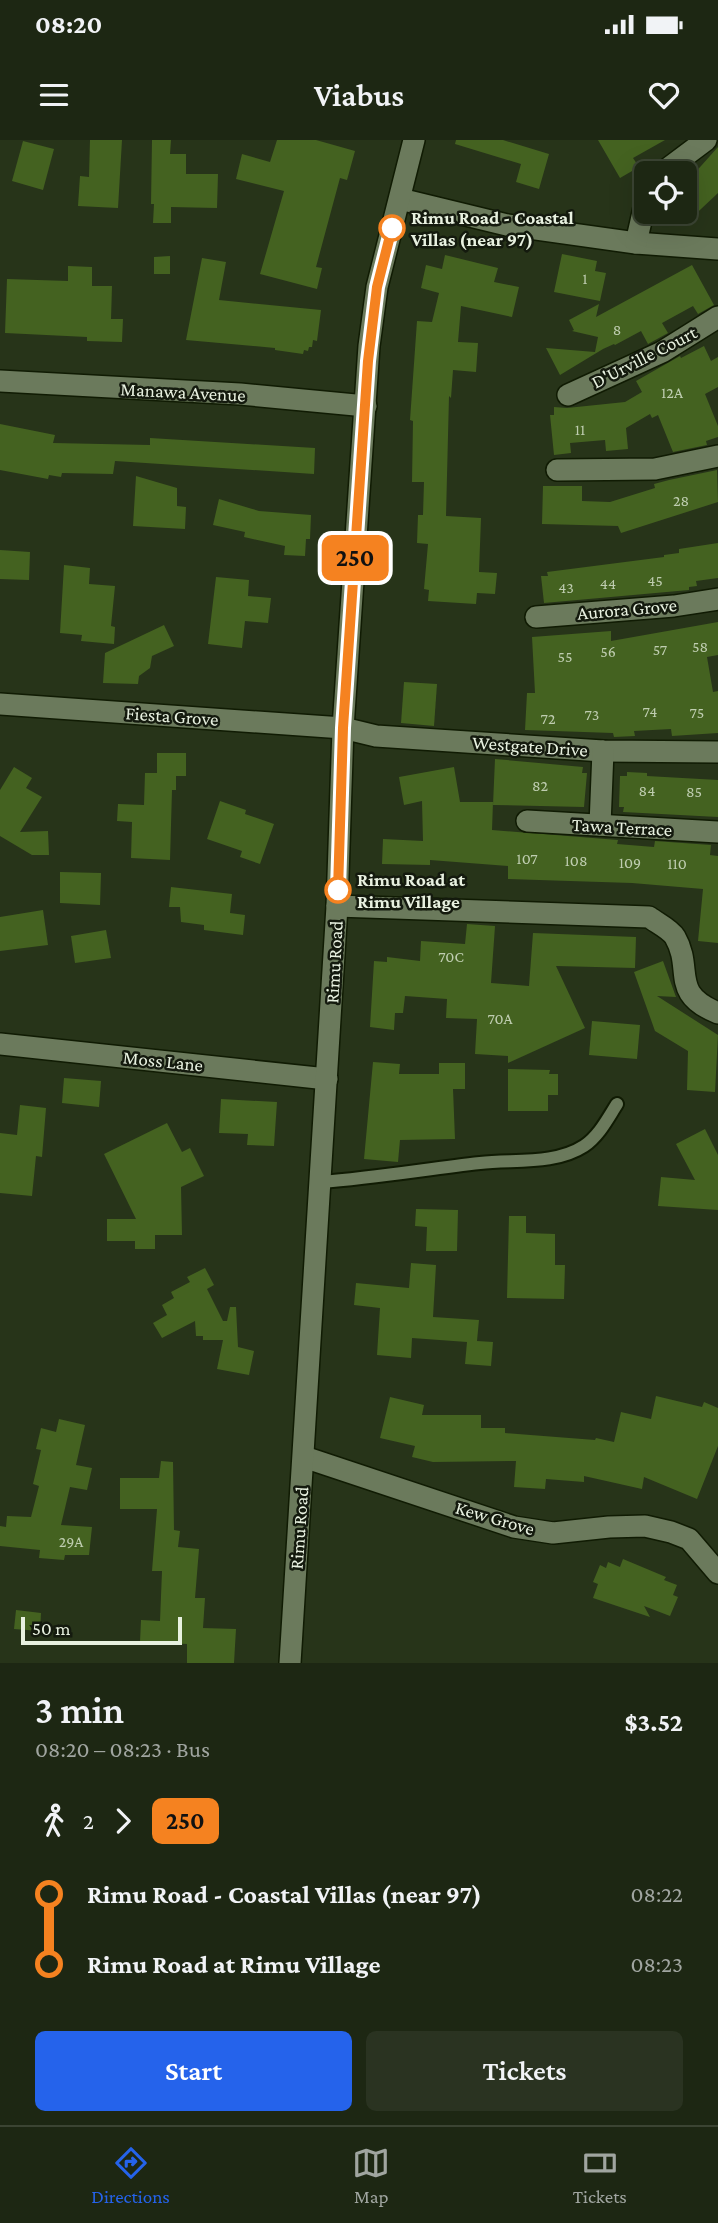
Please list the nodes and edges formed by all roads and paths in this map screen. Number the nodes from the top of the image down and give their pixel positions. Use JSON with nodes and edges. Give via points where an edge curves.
{"nodes":[{"id":1,"x":414,"y":140,"type":"edge"},
{"id":2,"x":706,"y":140,"type":"edge"},
{"id":3,"x":678,"y":161,"type":"edge"},
{"id":4,"x":400,"y":199,"type":"junction"},
{"id":5,"x":640,"y":224,"type":"edge"},
{"id":6,"x":636,"y":243,"type":"junction"},
{"id":7,"x":718,"y":249,"type":"edge"},
{"id":8,"x":718,"y":317,"type":"edge"},
{"id":9,"x":0,"y":382,"type":"edge"},
{"id":10,"x":568,"y":395,"type":"dead end"},
{"id":11,"x":366,"y":406,"type":"junction"},
{"id":12,"x":718,"y":456,"type":"edge"},
{"id":13,"x":556,"y":470,"type":"dead end"},
{"id":14,"x":718,"y":599,"type":"edge"},
{"id":15,"x":536,"y":617,"type":"dead end"},
{"id":16,"x":0,"y":704,"type":"edge"},
{"id":17,"x":343,"y":728,"type":"junction"},
{"id":18,"x":603,"y":751,"type":"junction"},
{"id":19,"x":718,"y":752,"type":"edge"},
{"id":20,"x":527,"y":821,"type":"dead end"},
{"id":21,"x":600,"y":825,"type":"junction"},
{"id":22,"x":718,"y":832,"type":"edge"},
{"id":23,"x":337,"y":906,"type":"junction"},
{"id":24,"x":718,"y":1013,"type":"edge"},
{"id":25,"x":0,"y":1044,"type":"edge"},
{"id":26,"x":327,"y":1079,"type":"junction"},
{"id":27,"x":617,"y":1104,"type":"dead end"},
{"id":28,"x":321,"y":1182,"type":"junction"},
{"id":29,"x":304,"y":1457,"type":"junction"},
{"id":30,"x":718,"y":1573,"type":"edge"},
{"id":31,"x":290,"y":1663,"type":"edge"}],
"edges":[{"from":1,"to":4,"type":"street","name":"Rimu Road"},
{"from":2,"to":3,"type":"street"},
{"from":4,"to":6,"type":"street","via":[[507,225]]},
{"from":4,"to":11,"type":"street","name":"Rimu Road","via":[[377,287]]},
{"from":5,"to":6,"type":"street"},
{"from":6,"to":7,"type":"street"},
{"from":8,"to":10,"type":"street","name":"D'Urville Court","via":[[662,352]]},
{"from":9,"to":11,"type":"street","name":"Manawa Avenue","via":[[240,394]]},
{"from":11,"to":17,"type":"street","name":"Rimu Road"},
{"from":12,"to":13,"type":"street","via":[[655,469]]},
{"from":14,"to":15,"type":"street","name":"Aurora Grove"},
{"from":16,"to":17,"type":"street","name":"Fiesta Grove"},
{"from":17,"to":18,"type":"street","name":"Westgate Drive","via":[[376,736]]},
{"from":17,"to":23,"type":"street","name":"Rimu Road"},
{"from":18,"to":19,"type":"street","name":"Westgate Drive"},
{"from":18,"to":21,"type":"street"},
{"from":20,"to":21,"type":"street","name":"Tawa Terrace"},
{"from":21,"to":22,"type":"street","name":"Tawa Terrace"},
{"from":23,"to":24,"type":"street","via":[[649,917],[674,936],[686,986],[699,1005]]},
{"from":23,"to":26,"type":"street","name":"Rimu Road"},
{"from":25,"to":26,"type":"street","name":"Moss Lane"},
{"from":26,"to":28,"type":"street","name":"Rimu Road"},
{"from":27,"to":28,"type":"lane","via":[[584,1146],[554,1158]]},
{"from":28,"to":29,"type":"street","name":"Rimu Road"},
{"from":29,"to":30,"type":"street","name":"Kew Grove","via":[[514,1527],[553,1533],[645,1526],[671,1532],[689,1539]]},
{"from":29,"to":31,"type":"street","name":"Rimu Road"}]}
